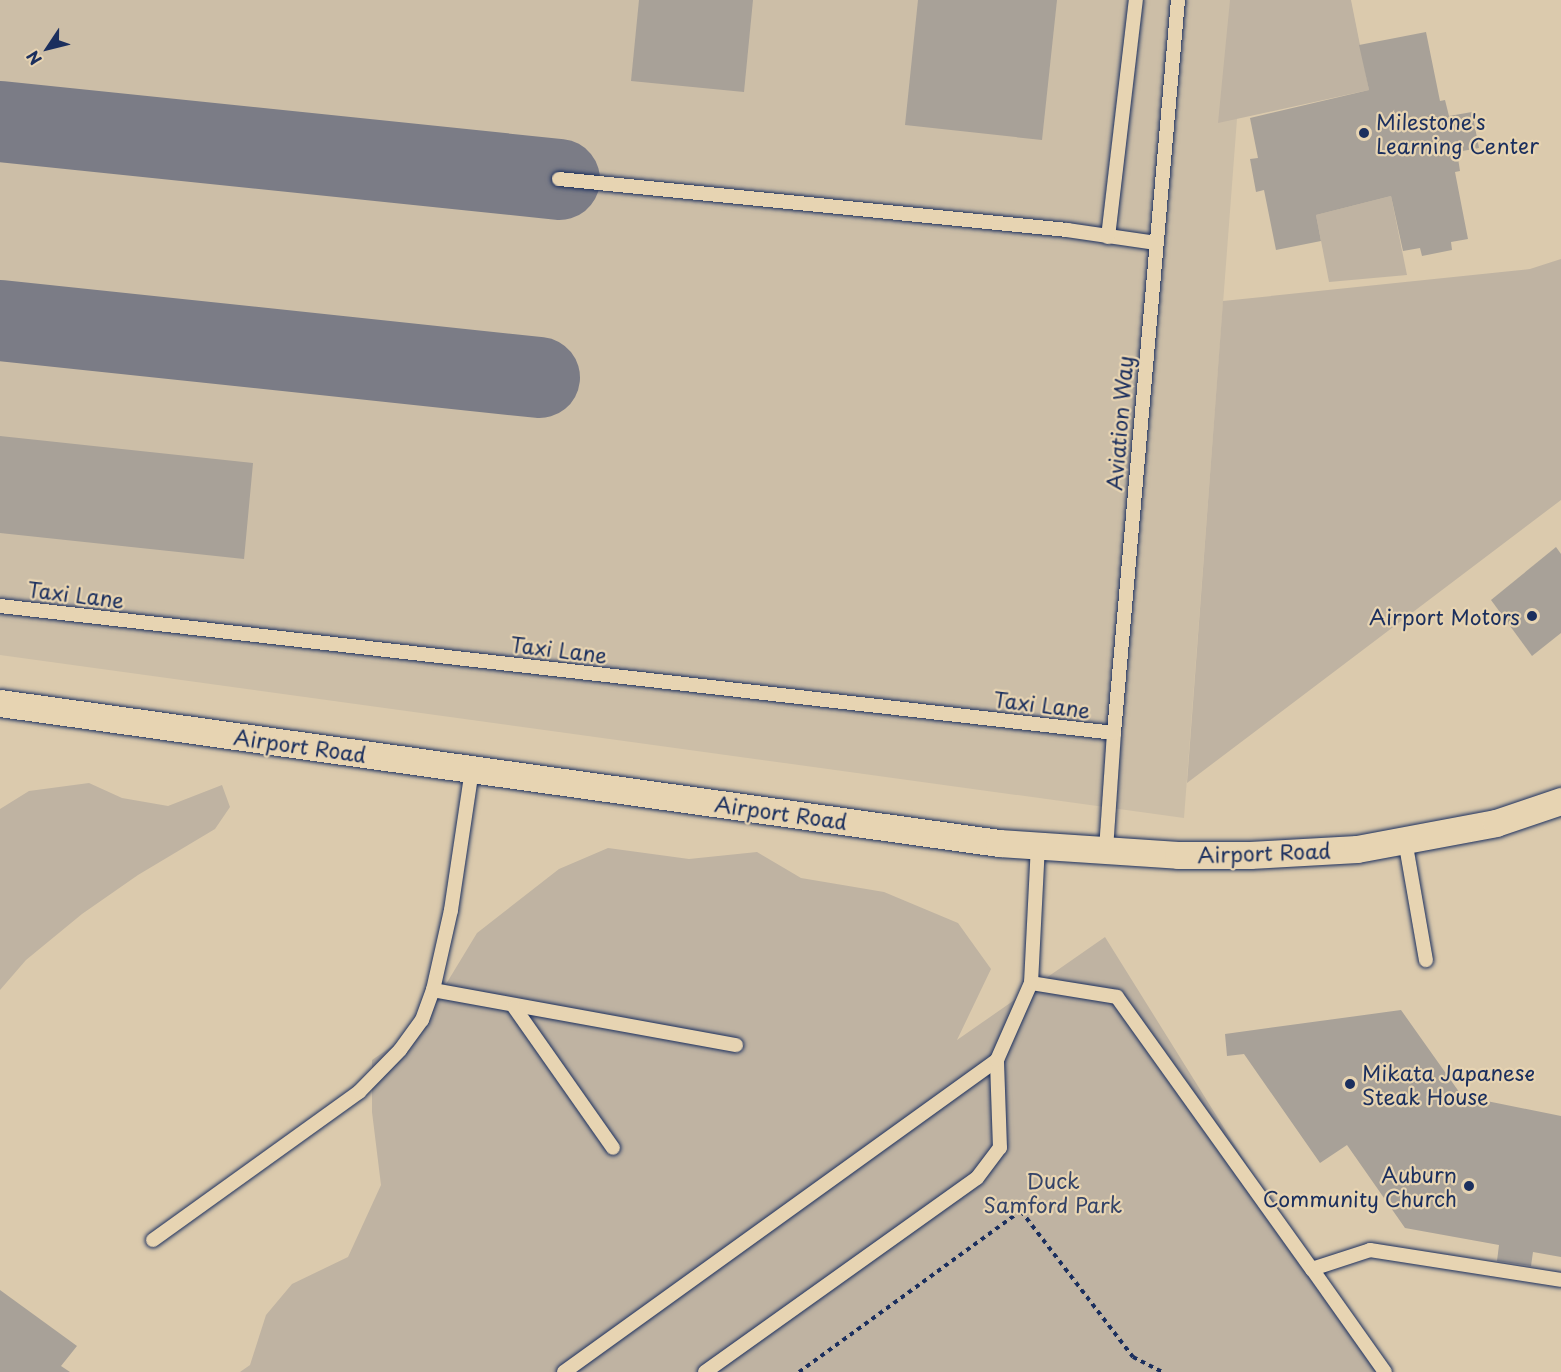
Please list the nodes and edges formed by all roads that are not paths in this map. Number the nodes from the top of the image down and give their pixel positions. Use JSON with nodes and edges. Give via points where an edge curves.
{"nodes":[{"id":1,"x":1136,"y":0,"type":"edge"},
{"id":2,"x":1178,"y":0,"type":"edge"},
{"id":3,"x":559,"y":179,"type":"dead end"},
{"id":4,"x":1108,"y":237,"type":"junction"},
{"id":5,"x":1156,"y":243,"type":"junction"},
{"id":6,"x":0,"y":606,"type":"edge"},
{"id":7,"x":0,"y":703,"type":"edge"},
{"id":8,"x":1114,"y":733,"type":"junction"},
{"id":9,"x":472,"y":769,"type":"junction"},
{"id":10,"x":1561,"y":801,"type":"edge"},
{"id":11,"x":1405,"y":840,"type":"junction"},
{"id":12,"x":1038,"y":845,"type":"junction"},
{"id":13,"x":1106,"y":850,"type":"junction"},
{"id":14,"x":1426,"y":960,"type":"dead end"},
{"id":15,"x":1031,"y":982,"type":"junction"},
{"id":16,"x":433,"y":990,"type":"junction"},
{"id":17,"x":514,"y":1007,"type":"junction"},
{"id":18,"x":736,"y":1046,"type":"dead end"},
{"id":19,"x":997,"y":1060,"type":"junction"},
{"id":20,"x":613,"y":1148,"type":"dead end"},
{"id":21,"x":153,"y":1240,"type":"dead end"},
{"id":22,"x":1312,"y":1269,"type":"junction"},
{"id":23,"x":1561,"y":1281,"type":"edge"},
{"id":24,"x":564,"y":1372,"type":"edge"},
{"id":25,"x":705,"y":1372,"type":"edge"},
{"id":26,"x":1385,"y":1372,"type":"edge"}],
"edges":[{"from":1,"to":4,"type":"lane"},
{"from":2,"to":5,"type":"lane","name":"Aviation Way"},
{"from":3,"to":4,"type":"lane"},
{"from":4,"to":5,"type":"lane"},
{"from":5,"to":8,"type":"lane","name":"Aviation Way"},
{"from":6,"to":8,"type":"lane","name":"Taxi Lane"},
{"from":7,"to":9,"type":"street","name":"Airport Road"},
{"from":8,"to":13,"type":"lane","name":"Aviation Way"},
{"from":9,"to":12,"type":"street","name":"Airport Road"},
{"from":9,"to":16,"type":"lane","via":[[451,910]]},
{"from":10,"to":11,"type":"street","name":"Airport Road","via":[[1496,823]]},
{"from":11,"to":13,"type":"street","name":"Airport Road","via":[[1357,849],[1250,855]]},
{"from":11,"to":14,"type":"lane"},
{"from":12,"to":13,"type":"street","name":"Airport Road"},
{"from":12,"to":15,"type":"lane"},
{"from":15,"to":19,"type":"lane"},
{"from":15,"to":22,"type":"lane","via":[[1117,997]]},
{"from":16,"to":17,"type":"lane"},
{"from":16,"to":21,"type":"lane","via":[[422,1020],[400,1050],[359,1092]]},
{"from":17,"to":18,"type":"lane"},
{"from":17,"to":20,"type":"lane"},
{"from":19,"to":24,"type":"lane"},
{"from":19,"to":25,"type":"lane","via":[[1000,1148],[977,1178]]},
{"from":22,"to":23,"type":"lane","via":[[1370,1250]]},
{"from":22,"to":26,"type":"lane"}]}
